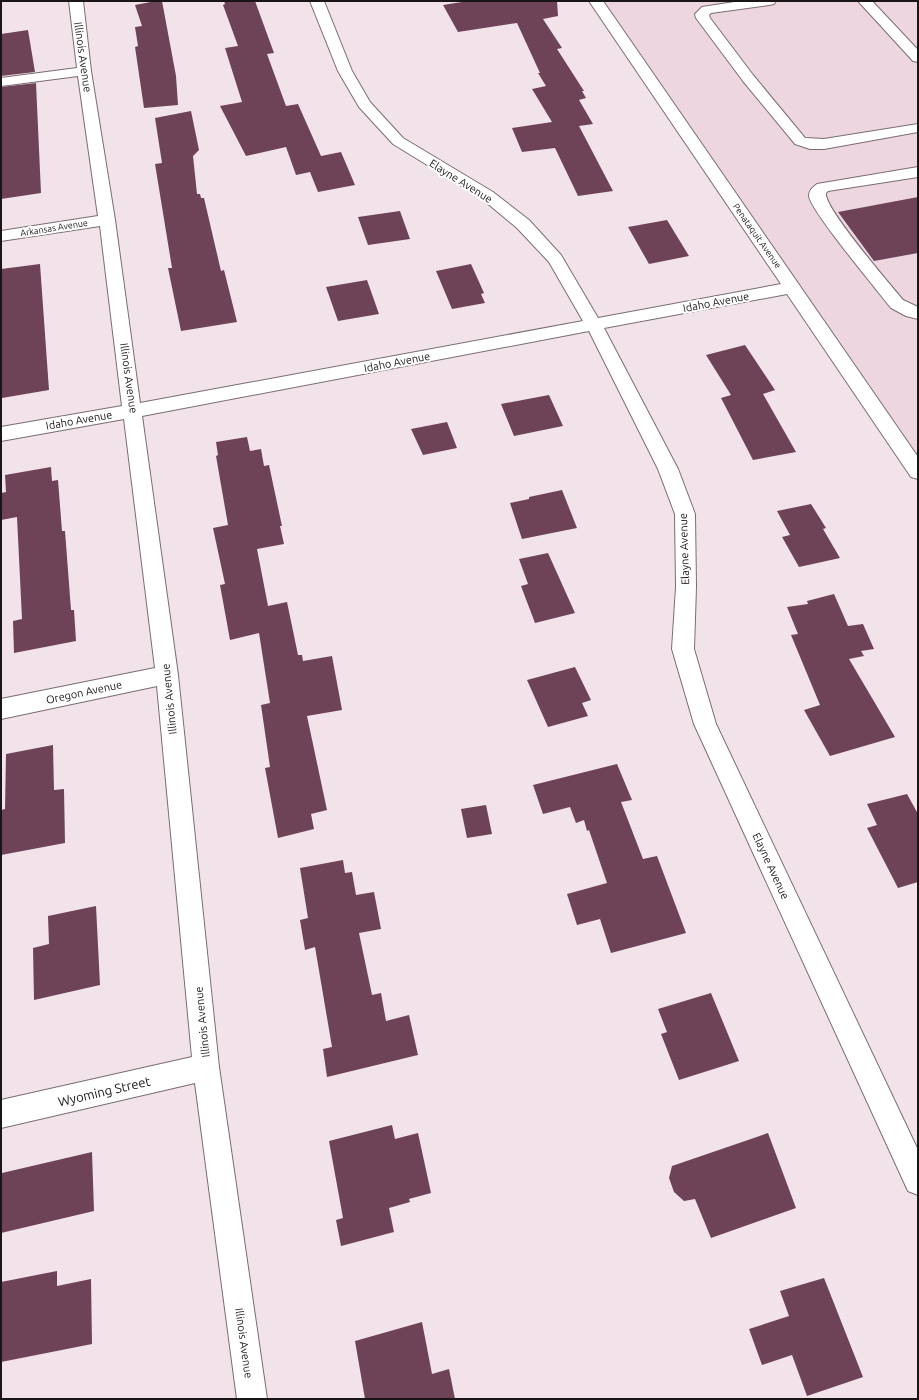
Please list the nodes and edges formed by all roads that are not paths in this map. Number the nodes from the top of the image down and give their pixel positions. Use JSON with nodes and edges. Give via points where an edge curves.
{"nodes":[{"id":1,"x":76,"y":1,"type":"edge"},
{"id":2,"x":317,"y":1,"type":"edge"},
{"id":3,"x":596,"y":1,"type":"edge"},
{"id":4,"x":764,"y":1,"type":"edge"},
{"id":5,"x":865,"y":1,"type":"edge"},
{"id":6,"x":918,"y":58,"type":"edge"},
{"id":7,"x":84,"y":72,"type":"junction"},
{"id":8,"x":1,"y":82,"type":"edge"},
{"id":9,"x":918,"y":128,"type":"edge"},
{"id":10,"x":918,"y":172,"type":"edge"},
{"id":11,"x":107,"y":220,"type":"junction"},
{"id":12,"x":1,"y":236,"type":"edge"},
{"id":13,"x":793,"y":288,"type":"junction"},
{"id":14,"x":918,"y":313,"type":"edge"},
{"id":15,"x":594,"y":325,"type":"junction"},
{"id":16,"x":133,"y":411,"type":"junction"},
{"id":17,"x":1,"y":434,"type":"edge"},
{"id":18,"x":918,"y":472,"type":"edge"},
{"id":19,"x":167,"y":675,"type":"junction"},
{"id":20,"x":1,"y":710,"type":"edge"},
{"id":21,"x":206,"y":1067,"type":"junction"},
{"id":22,"x":1,"y":1114,"type":"edge"},
{"id":23,"x":918,"y":1181,"type":"edge"},
{"id":24,"x":252,"y":1399,"type":"edge"}],
"edges":[{"from":1,"to":7,"type":"street","name":"Illinois Avenue"},
{"from":2,"to":15,"type":"street","name":"Elayne Avenue","via":[[345,71],[364,104],[398,141],[486,195],[523,224],[555,260]]},
{"from":3,"to":13,"type":"street","name":"Penataquit Avenue"},
{"from":4,"to":9,"type":"street","via":[[706,10],[702,14],[748,78],[800,141],[824,144]]},
{"from":5,"to":6,"type":"street"},
{"from":7,"to":8,"type":"street"},
{"from":7,"to":11,"type":"street","name":"Illinois Avenue"},
{"from":10,"to":14,"type":"street","via":[[823,186],[817,197],[829,218],[897,304]]},
{"from":11,"to":12,"type":"street","name":"Arkansas Avenue"},
{"from":11,"to":16,"type":"street","name":"Illinois Avenue"},
{"from":13,"to":15,"type":"street","name":"Idaho Avenue"},
{"from":13,"to":18,"type":"street","name":"Penataquit Avenue"},
{"from":15,"to":16,"type":"street","name":"Idaho Avenue"},
{"from":15,"to":23,"type":"street","name":"Elayne Avenue","via":[[668,468],[685,514],[686,587],[683,649],[705,724]]},
{"from":16,"to":17,"type":"street","name":"Idaho Avenue"},
{"from":16,"to":19,"type":"street","name":"Illinois Avenue"},
{"from":19,"to":20,"type":"street","name":"Oregon Avenue"},
{"from":19,"to":21,"type":"street","name":"Illinois Avenue"},
{"from":21,"to":22,"type":"street","name":"Wyoming Street"},
{"from":21,"to":24,"type":"street","name":"Illinois Avenue"}]}
